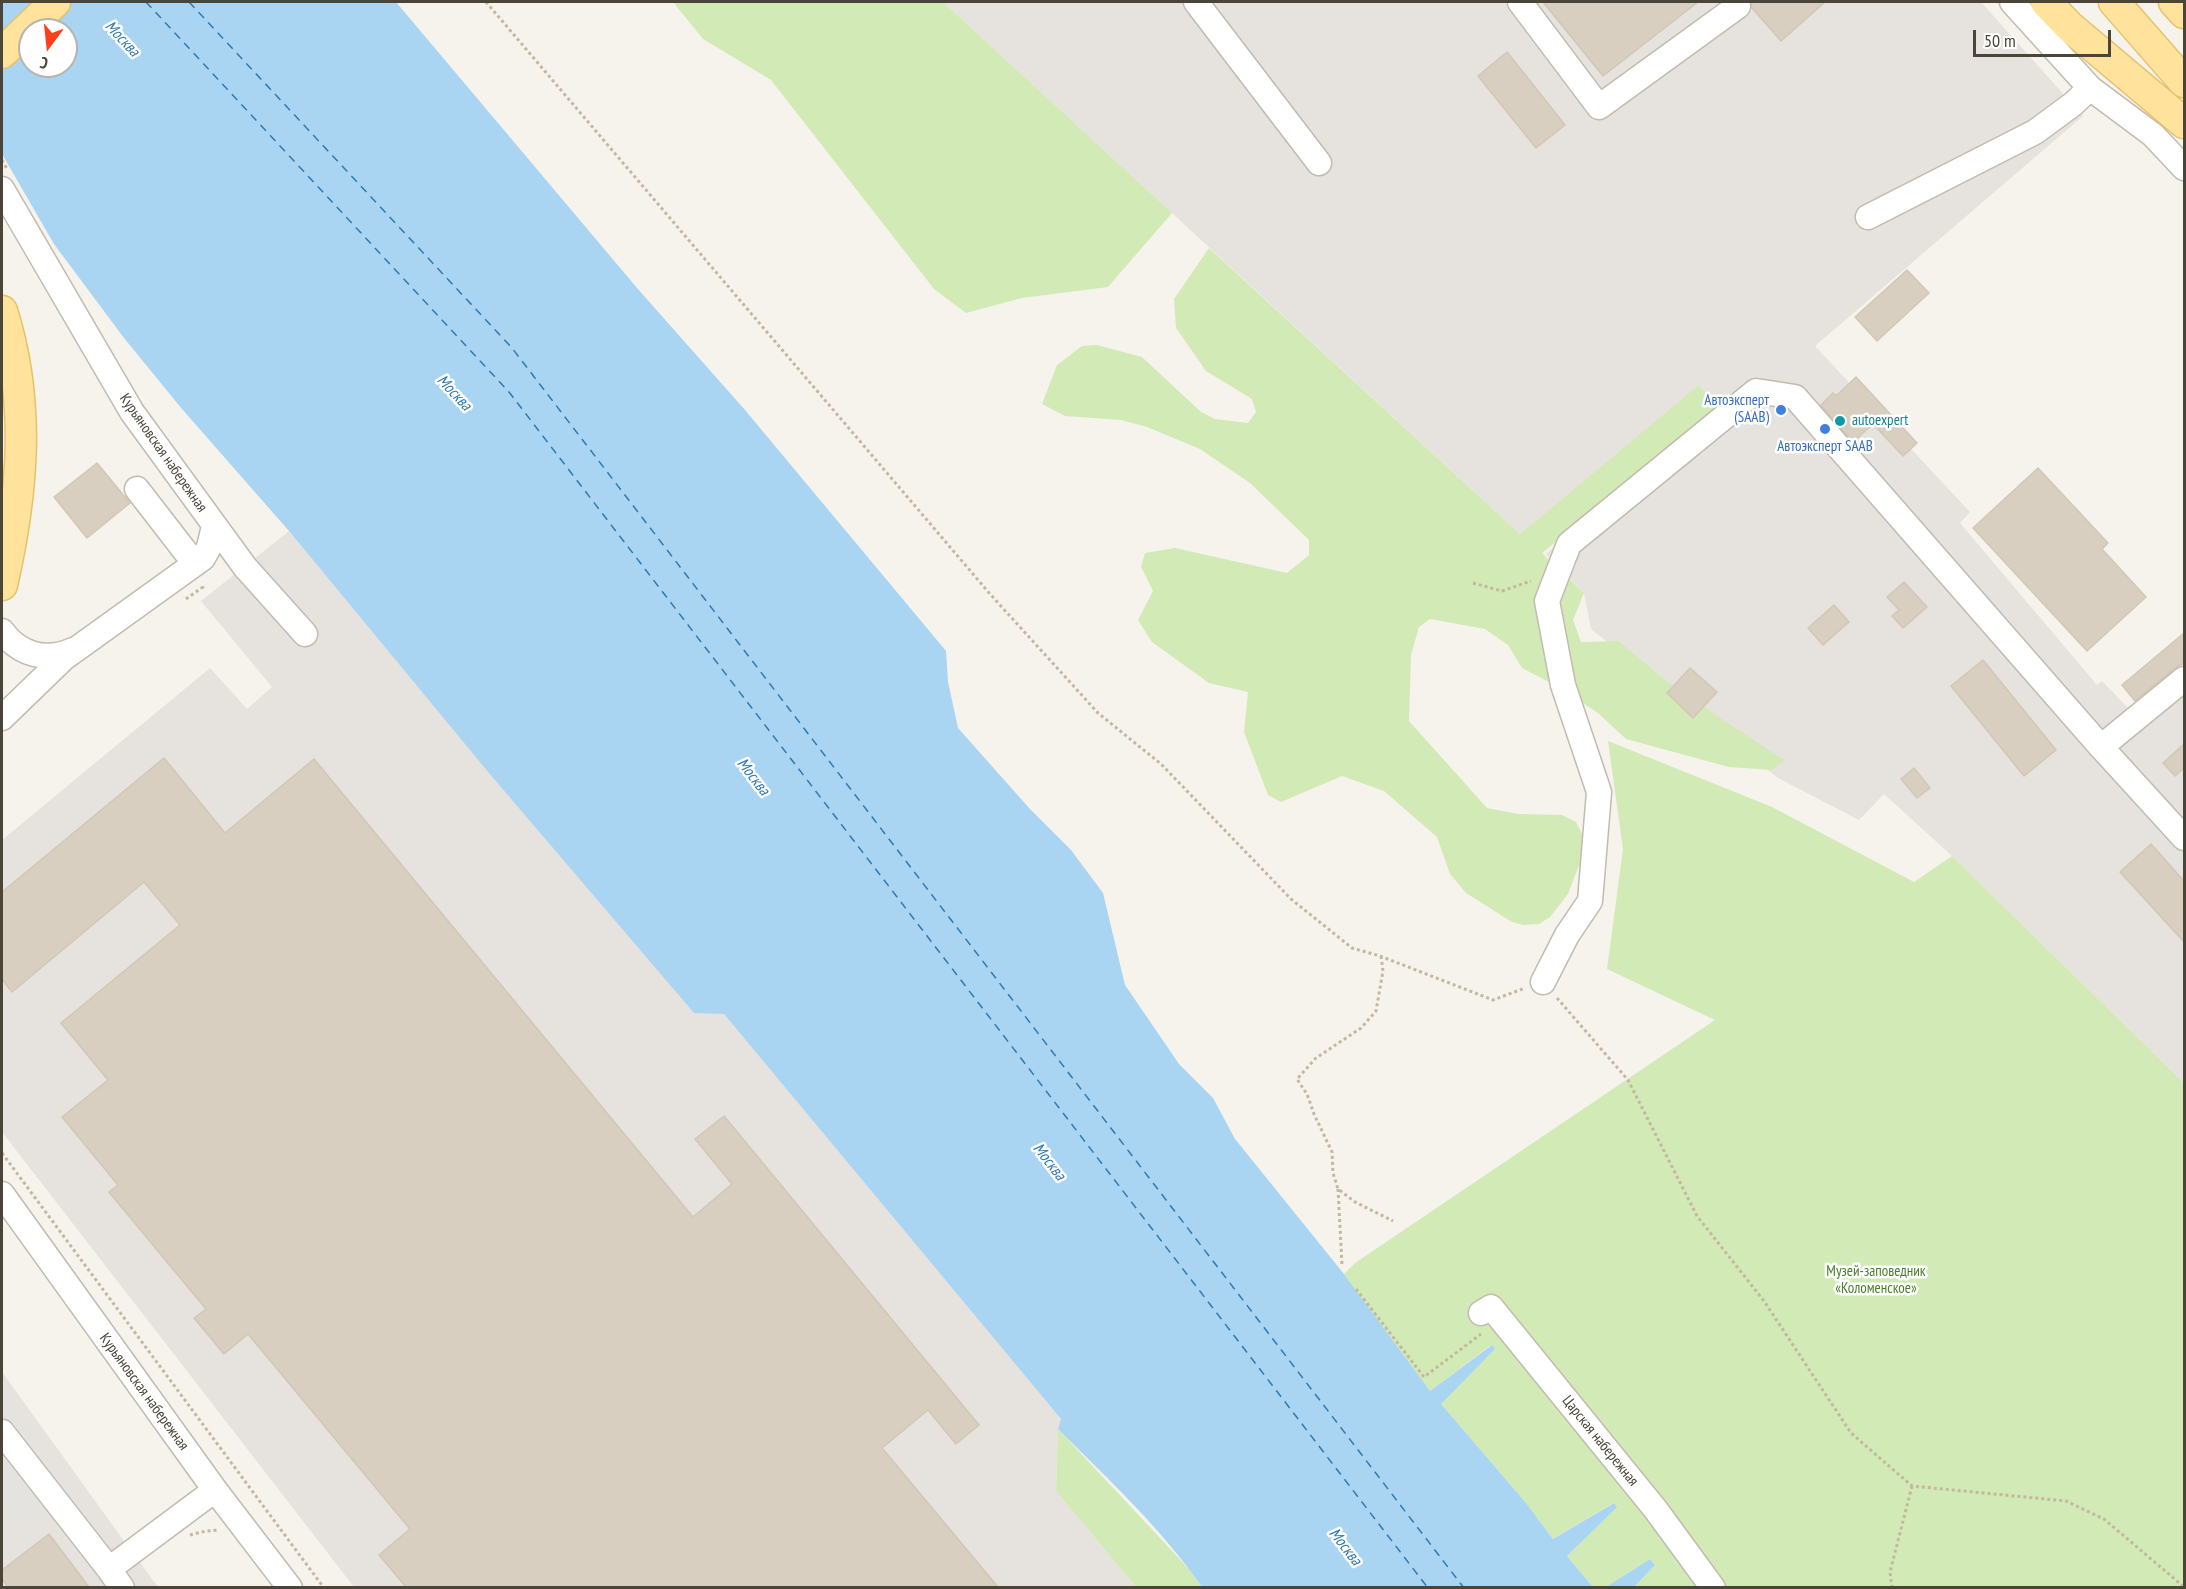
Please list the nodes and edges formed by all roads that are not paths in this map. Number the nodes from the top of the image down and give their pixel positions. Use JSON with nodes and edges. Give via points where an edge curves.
{"nodes":[{"id":1,"x":55,"y":2,"type":"edge"},
{"id":2,"x":1196,"y":2,"type":"edge"},
{"id":3,"x":1520,"y":2,"type":"edge"},
{"id":4,"x":1735,"y":2,"type":"edge"},
{"id":5,"x":2012,"y":2,"type":"edge"},
{"id":6,"x":2046,"y":2,"type":"edge"},
{"id":7,"x":2114,"y":2,"type":"edge"},
{"id":8,"x":2174,"y":2,"type":"edge"},
{"id":9,"x":2184,"y":13,"type":"edge"},
{"id":10,"x":2,"y":53,"type":"edge"},
{"id":11,"x":2184,"y":82,"type":"edge"},
{"id":12,"x":2090,"y":88,"type":"junction"},
{"id":13,"x":2184,"y":123,"type":"edge"},
{"id":14,"x":1319,"y":163,"type":"dead end"},
{"id":15,"x":2184,"y":168,"type":"edge"},
{"id":16,"x":2,"y":189,"type":"edge"},
{"id":17,"x":1869,"y":217,"type":"dead end"},
{"id":18,"x":2,"y":311,"type":"edge"},
{"id":19,"x":137,"y":489,"type":"dead end"},
{"id":20,"x":214,"y":526,"type":"junction"},
{"id":21,"x":7,"y":550,"type":"edge"},
{"id":22,"x":195,"y":564,"type":"junction"},
{"id":23,"x":2,"y":585,"type":"edge"},
{"id":24,"x":2,"y":631,"type":"edge"},
{"id":25,"x":305,"y":634,"type":"dead end"},
{"id":26,"x":78,"y":648,"type":"junction"},
{"id":27,"x":2184,"y":679,"type":"edge"},
{"id":28,"x":2,"y":718,"type":"edge"},
{"id":29,"x":2101,"y":747,"type":"junction"},
{"id":30,"x":2184,"y":838,"type":"edge"},
{"id":31,"x":1543,"y":982,"type":"road end"},
{"id":32,"x":2,"y":1194,"type":"edge"},
{"id":33,"x":1482,"y":1323,"type":"road end"},
{"id":34,"x":2,"y":1432,"type":"edge"},
{"id":35,"x":215,"y":1490,"type":"junction"},
{"id":36,"x":116,"y":1578,"type":"edge"},
{"id":37,"x":290,"y":1587,"type":"edge"},
{"id":38,"x":1713,"y":1587,"type":"edge"}],
"edges":[{"from":1,"to":10,"type":"main road"},
{"from":2,"to":14,"type":"street"},
{"from":3,"to":4,"type":"street","via":[[1599,107],[1738,6]]},
{"from":5,"to":12,"type":"street"},
{"from":6,"to":13,"type":"main road","via":[[2069,27]]},
{"from":7,"to":11,"type":"main road"},
{"from":8,"to":9,"type":"main road"},
{"from":12,"to":15,"type":"street","via":[[2153,135]]},
{"from":12,"to":17,"type":"street","via":[[2035,132]]},
{"from":16,"to":20,"type":"street","name":"Курьяновская набережная","via":[[132,412]]},
{"from":18,"to":21,"type":"main road","via":[[19,390],[22,440],[19,491]]},
{"from":19,"to":22,"type":"street"},
{"from":20,"to":22,"type":"street","name":"Курьяновская набережная","via":[[209,547]]},
{"from":20,"to":25,"type":"street"},
{"from":21,"to":23,"type":"main road"},
{"from":22,"to":26,"type":"street","name":"Курьяновская набережная"},
{"from":24,"to":26,"type":"street","via":[[19,649],[33,654],[62,655]]},
{"from":26,"to":28,"type":"street","name":"Курьяновская набережная"},
{"from":27,"to":29,"type":"street"},
{"from":29,"to":30,"type":"street"},
{"from":29,"to":31,"type":"street","via":[[1795,397],[1755,391],[1569,544],[1547,601],[1563,685],[1599,792],[1590,901],[1566,935]]},
{"from":32,"to":35,"type":"street","name":"Курьяновская набережная"},
{"from":33,"to":38,"type":"street","name":"Царская набережная","via":[[1491,1307],[1656,1510]]},
{"from":34,"to":36,"type":"street"},
{"from":35,"to":36,"type":"street"},
{"from":35,"to":37,"type":"street","name":"Курьяновская набережная"}]}
